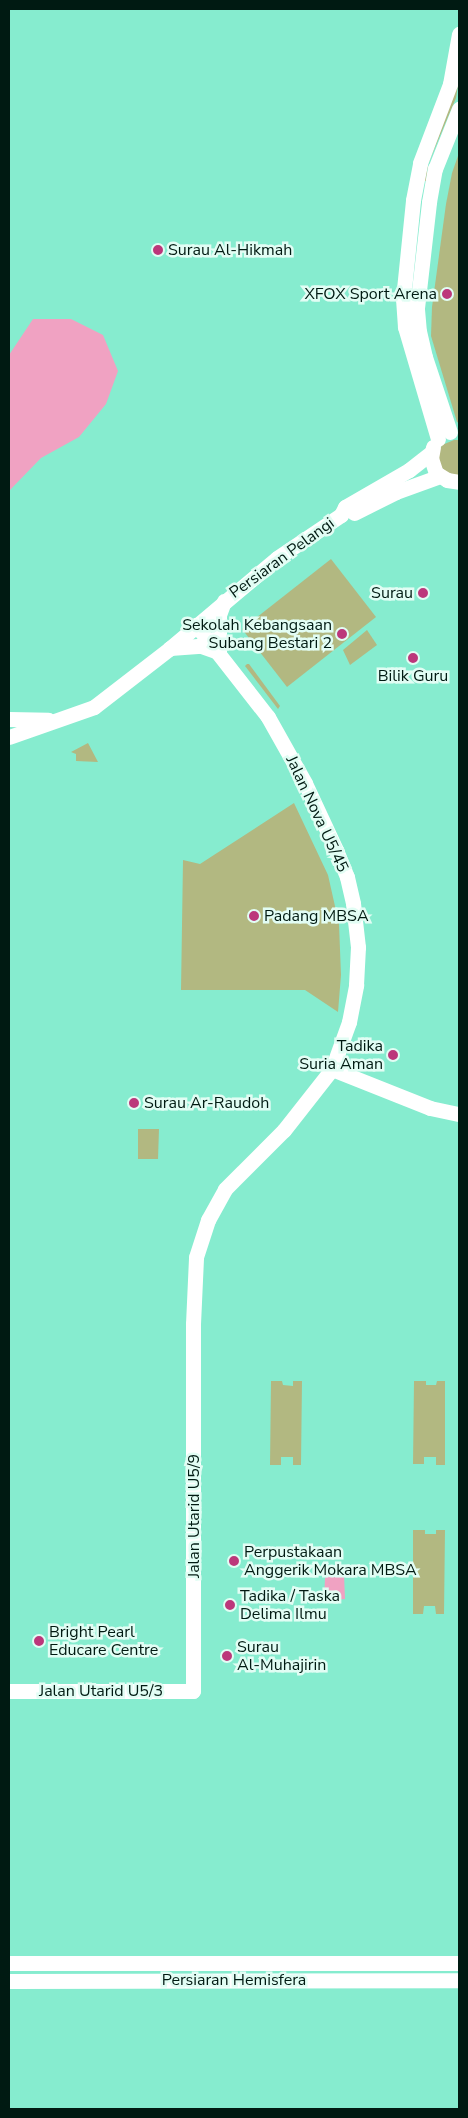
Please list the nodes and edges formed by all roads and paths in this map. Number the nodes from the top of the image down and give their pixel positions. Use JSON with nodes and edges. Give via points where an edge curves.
{"nodes":[{"id":1,"x":459,"y":34,"type":"edge"},
{"id":2,"x":459,"y":64,"type":"edge"},
{"id":3,"x":450,"y":84,"type":"junction"},
{"id":4,"x":459,"y":109,"type":"edge"},
{"id":5,"x":449,"y":434,"type":"edge"},
{"id":6,"x":431,"y":453,"type":"junction"},
{"id":7,"x":440,"y":476,"type":"junction"},
{"id":8,"x":459,"y":482,"type":"edge"},
{"id":9,"x":341,"y":515,"type":"junction"},
{"id":10,"x":224,"y":601,"type":"junction"},
{"id":11,"x":196,"y":625,"type":"junction"},
{"id":12,"x":169,"y":648,"type":"junction"},
{"id":13,"x":219,"y":653,"type":"junction"},
{"id":14,"x":9,"y":719,"type":"edge"},
{"id":15,"x":52,"y":720,"type":"junction"},
{"id":16,"x":9,"y":738,"type":"edge"},
{"id":17,"x":342,"y":1042,"type":"junction"},
{"id":18,"x":332,"y":1069,"type":"junction"},
{"id":19,"x":358,"y":1079,"type":"junction"},
{"id":20,"x":317,"y":1088,"type":"junction"},
{"id":21,"x":459,"y":1114,"type":"edge"},
{"id":22,"x":194,"y":1342,"type":"joint"},
{"id":23,"x":9,"y":1690,"type":"edge"},
{"id":24,"x":193,"y":1690,"type":"joint"},
{"id":25,"x":9,"y":1963,"type":"edge"},
{"id":26,"x":459,"y":1963,"type":"edge"},
{"id":27,"x":9,"y":1980,"type":"edge"},
{"id":28,"x":459,"y":1980,"type":"edge"}],
"edges":[{"from":1,"to":3,"type":"street"},
{"from":2,"to":3,"type":"street"},
{"from":3,"to":5,"type":"street","via":[[420,163],[403,299],[405,327]]},
{"from":4,"to":5,"type":"street","via":[[435,170],[417,308],[418,332]]},
{"from":5,"to":6,"type":"street"},
{"from":6,"to":7,"type":"street","via":[[433,468]]},
{"from":6,"to":9,"type":"street","name":"Persiaran Pelangi","via":[[409,470],[345,507]]},
{"from":7,"to":8,"type":"street"},
{"from":7,"to":9,"type":"street","name":"Persiaran Pelangi","via":[[396,492],[349,515]]},
{"from":9,"to":10,"type":"street","name":"Persiaran Pelangi","via":[[277,558]]},
{"from":10,"to":11,"type":"street","name":"Persiaran Pelangi"},
{"from":10,"to":13,"type":"street","via":[[218,615]]},
{"from":11,"to":12,"type":"street","name":"Persiaran Pelangi"},
{"from":11,"to":13,"type":"street","name":"Jalan Nova U5/45"},
{"from":12,"to":13,"type":"street","via":[[201,646]]},
{"from":12,"to":15,"type":"street","name":"Persiaran Pelangi","via":[[94,707]]},
{"from":13,"to":17,"type":"street","name":"Jalan Nova U5/45","via":[[275,728],[305,782],[347,877],[357,938],[357,976]]},
{"from":14,"to":15,"type":"street"},
{"from":15,"to":16,"type":"street"},
{"from":17,"to":18,"type":"street","name":"Jalan Nova U5/45"},
{"from":17,"to":19,"type":"street","via":[[346,1062]]},
{"from":18,"to":19,"type":"street"},
{"from":18,"to":20,"type":"street","name":"Jalan Nova U5/45"},
{"from":19,"to":20,"type":"street"},
{"from":19,"to":21,"type":"street","via":[[430,1108]]},
{"from":20,"to":22,"type":"street","name":"Jalan Nova U5/45","via":[[284,1130],[225,1189],[208,1220],[196,1257]]},
{"from":22,"to":24,"type":"street","name":"Jalan Utarid U5/9"},
{"from":23,"to":24,"type":"street","name":"Jalan Utarid U5/3"},
{"from":25,"to":26,"type":"street","name":"Persiaran Hemisfera"},
{"from":27,"to":28,"type":"street","name":"Persiaran Hemisfera"}]}
